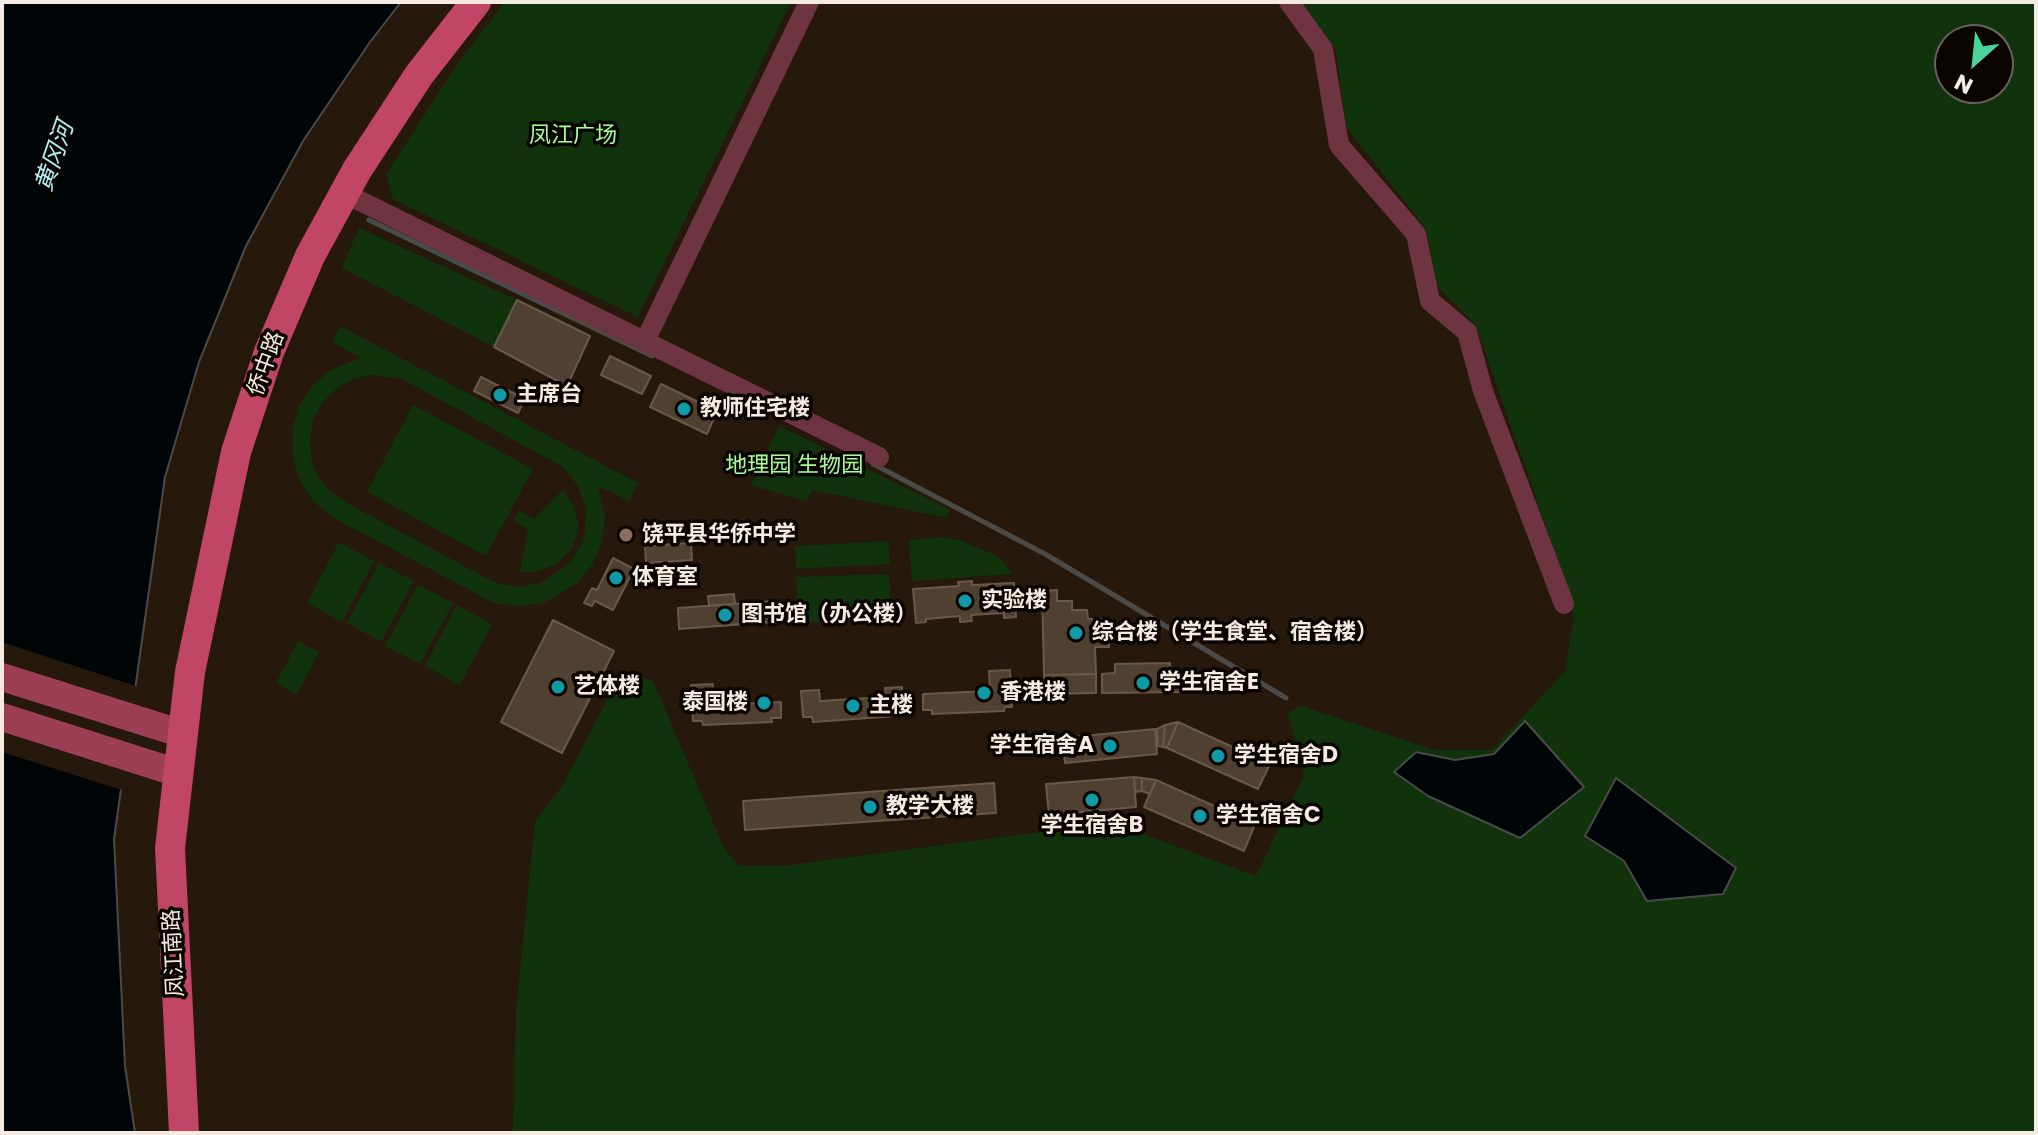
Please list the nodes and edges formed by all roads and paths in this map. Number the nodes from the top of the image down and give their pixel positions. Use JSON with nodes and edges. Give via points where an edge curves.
{"nodes":[{"id":1,"x":476,"y":2,"type":"edge"},
{"id":2,"x":809,"y":2,"type":"edge"},
{"id":3,"x":1289,"y":2,"type":"edge"},
{"id":4,"x":344,"y":193,"type":"junction"},
{"id":5,"x":645,"y":341,"type":"junction"},
{"id":6,"x":879,"y":457,"type":"dead end"},
{"id":7,"x":1564,"y":604,"type":"dead end"},
{"id":8,"x":2,"y":677,"type":"edge"},
{"id":9,"x":2,"y":717,"type":"edge"},
{"id":10,"x":183,"y":734,"type":"junction"},
{"id":11,"x":178,"y":773,"type":"junction"},
{"id":12,"x":184,"y":1133,"type":"edge"}],
"edges":[{"from":1,"to":4,"type":"main road","name":"侨中路","via":[[419,75]]},
{"from":2,"to":5,"type":"street"},
{"from":3,"to":7,"type":"street","via":[[1323,49],[1339,145],[1416,234],[1430,301],[1467,332],[1483,391]]},
{"from":4,"to":5,"type":"street"},
{"from":4,"to":10,"type":"main road","name":"侨中路","via":[[279,328],[236,452],[190,672]]},
{"from":5,"to":6,"type":"street"},
{"from":8,"to":10,"type":"main road"},
{"from":9,"to":11,"type":"main road"},
{"from":10,"to":11,"type":"main road","name":"侨中路"},
{"from":11,"to":12,"type":"main road","name":"凤江南路","via":[[170,848]]}]}
